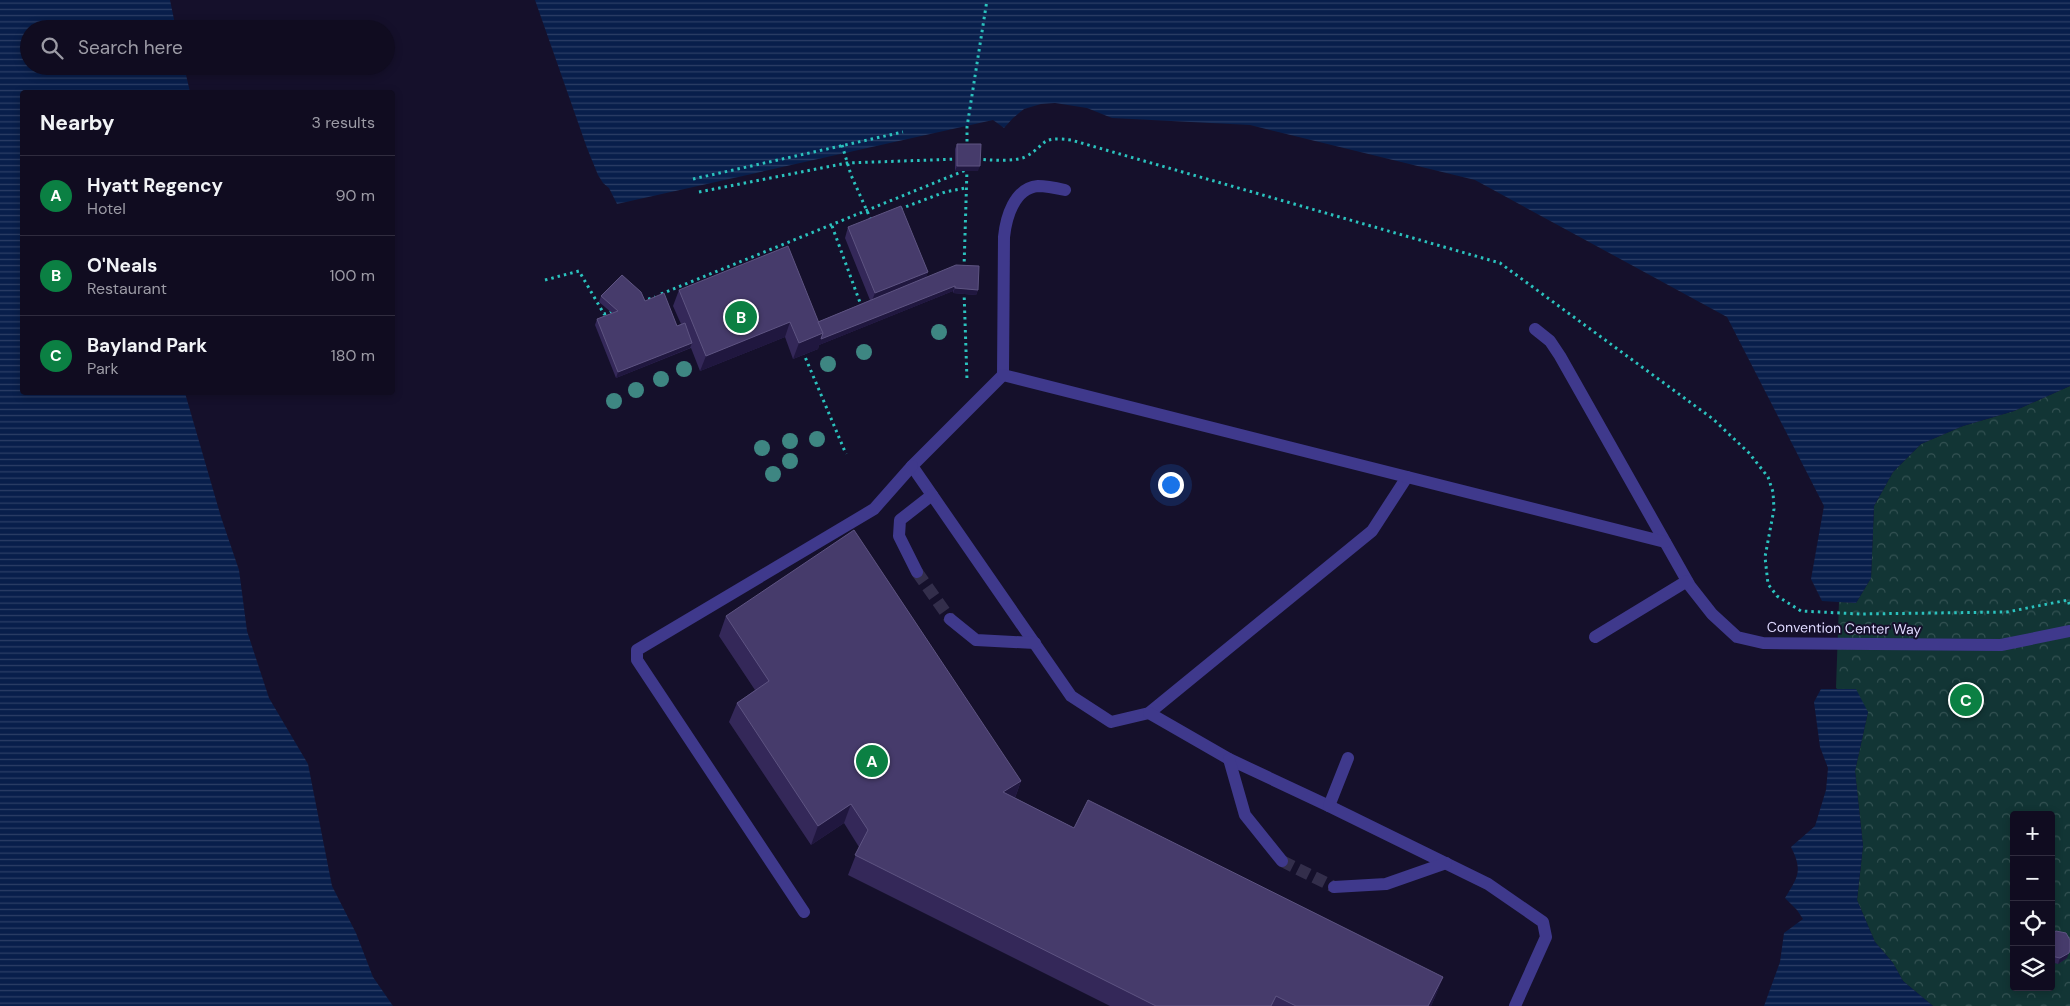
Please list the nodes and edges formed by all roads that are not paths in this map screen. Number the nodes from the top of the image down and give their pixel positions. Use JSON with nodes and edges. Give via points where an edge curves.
{"nodes":[{"id":1,"x":1065,"y":190,"type":"dead end"},
{"id":2,"x":1535,"y":330,"type":"dead end"},
{"id":3,"x":1003,"y":375,"type":"junction"},
{"id":4,"x":912,"y":466,"type":"junction"},
{"id":5,"x":1407,"y":477,"type":"junction"},
{"id":6,"x":932,"y":495,"type":"junction"},
{"id":7,"x":1665,"y":542,"type":"junction"},
{"id":8,"x":917,"y":572,"type":"tunnel mouth"},
{"id":9,"x":1687,"y":581,"type":"junction"},
{"id":10,"x":950,"y":619,"type":"tunnel mouth"},
{"id":11,"x":2070,"y":631,"type":"edge"},
{"id":12,"x":1595,"y":637,"type":"dead end"},
{"id":13,"x":1035,"y":643,"type":"junction"},
{"id":14,"x":1149,"y":713,"type":"junction"},
{"id":15,"x":1348,"y":758,"type":"dead end"},
{"id":16,"x":1229,"y":759,"type":"junction"},
{"id":17,"x":1329,"y":806,"type":"junction"},
{"id":18,"x":1282,"y":861,"type":"tunnel mouth"},
{"id":19,"x":1446,"y":863,"type":"junction"},
{"id":20,"x":1334,"y":887,"type":"tunnel mouth"},
{"id":21,"x":804,"y":912,"type":"dead end"},
{"id":22,"x":1514,"y":1006,"type":"edge"}],
"edges":[{"from":1,"to":3,"type":"street","via":[[1037,186],[1028,189],[1017,200],[1006,222]]},
{"from":2,"to":7,"type":"street","name":"Convention Center Way","via":[[1550,341],[1560,356]]},
{"from":3,"to":4,"type":"street"},
{"from":3,"to":5,"type":"street"},
{"from":4,"to":6,"type":"street"},
{"from":4,"to":21,"type":"street","via":[[874,509],[637,650],[637,660]]},
{"from":5,"to":7,"type":"street"},
{"from":5,"to":14,"type":"street","via":[[1372,531]]},
{"from":6,"to":8,"type":"street","via":[[900,520],[899,536]]},
{"from":6,"to":13,"type":"street"},
{"from":7,"to":9,"type":"street","name":"Convention Center Way"},
{"from":9,"to":11,"type":"street","name":"Convention Center Way","via":[[1712,614],[1737,636],[1763,643],[2001,645]]},
{"from":9,"to":12,"type":"street"},
{"from":10,"to":13,"type":"street","via":[[976,640]]},
{"from":13,"to":14,"type":"street","via":[[1071,696],[1111,722]]},
{"from":14,"to":16,"type":"street"},
{"from":15,"to":17,"type":"street"},
{"from":16,"to":17,"type":"street"},
{"from":16,"to":18,"type":"street","via":[[1245,815]]},
{"from":17,"to":19,"type":"street"},
{"from":19,"to":20,"type":"street","via":[[1386,884]]},
{"from":19,"to":22,"type":"street","via":[[1488,884],[1542,922],[1546,937]]}]}
